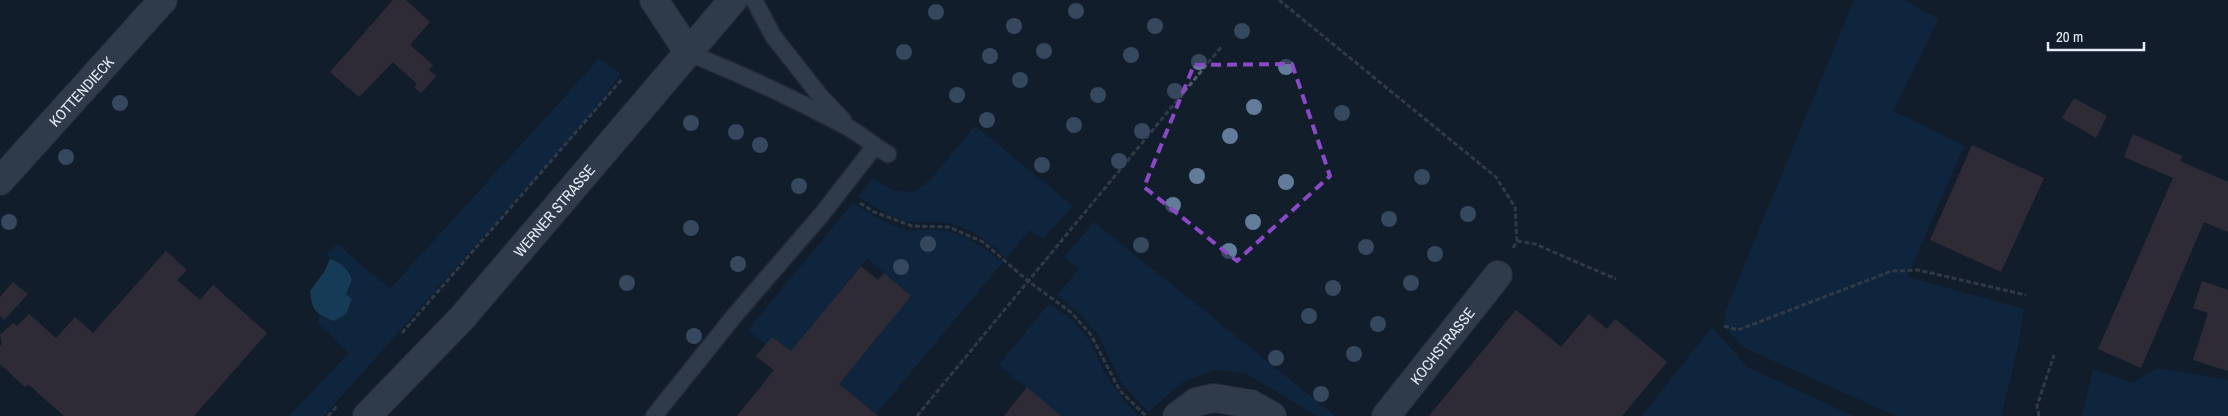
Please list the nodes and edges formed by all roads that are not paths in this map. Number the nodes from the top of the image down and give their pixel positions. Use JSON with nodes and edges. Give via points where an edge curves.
{"nodes":[{"id":1,"x":163,"y":0,"type":"edge"},
{"id":2,"x":654,"y":0,"type":"edge"},
{"id":3,"x":733,"y":0,"type":"edge"},
{"id":4,"x":754,"y":0,"type":"edge"},
{"id":5,"x":689,"y":53,"type":"junction"},
{"id":6,"x":851,"y":129,"type":"junction"},
{"id":7,"x":0,"y":181,"type":"edge"},
{"id":8,"x":1498,"y":275,"type":"road end"},
{"id":9,"x":367,"y":416,"type":"edge"},
{"id":10,"x":654,"y":416,"type":"edge"},
{"id":11,"x":1177,"y":416,"type":"edge"},
{"id":12,"x":1272,"y":416,"type":"edge"},
{"id":13,"x":1386,"y":416,"type":"edge"}],
"edges":[{"from":1,"to":7,"type":"street","name":"KOTTENDIECK"},
{"from":2,"to":5,"type":"street"},
{"from":3,"to":5,"type":"street","name":"WERNER STRASSE"},
{"from":4,"to":6,"type":"lane","via":[[773,36]]},
{"from":5,"to":6,"type":"lane","via":[[738,73]]},
{"from":5,"to":9,"type":"street","name":"WERNER STRASSE","via":[[462,318]]},
{"from":6,"to":10,"type":"lane","via":[[881,150],[841,190]]},
{"from":8,"to":13,"type":"street","name":"KOCHSTRASSE"},
{"from":11,"to":12,"type":"street","via":[[1196,402],[1214,398],[1252,404]]}]}
